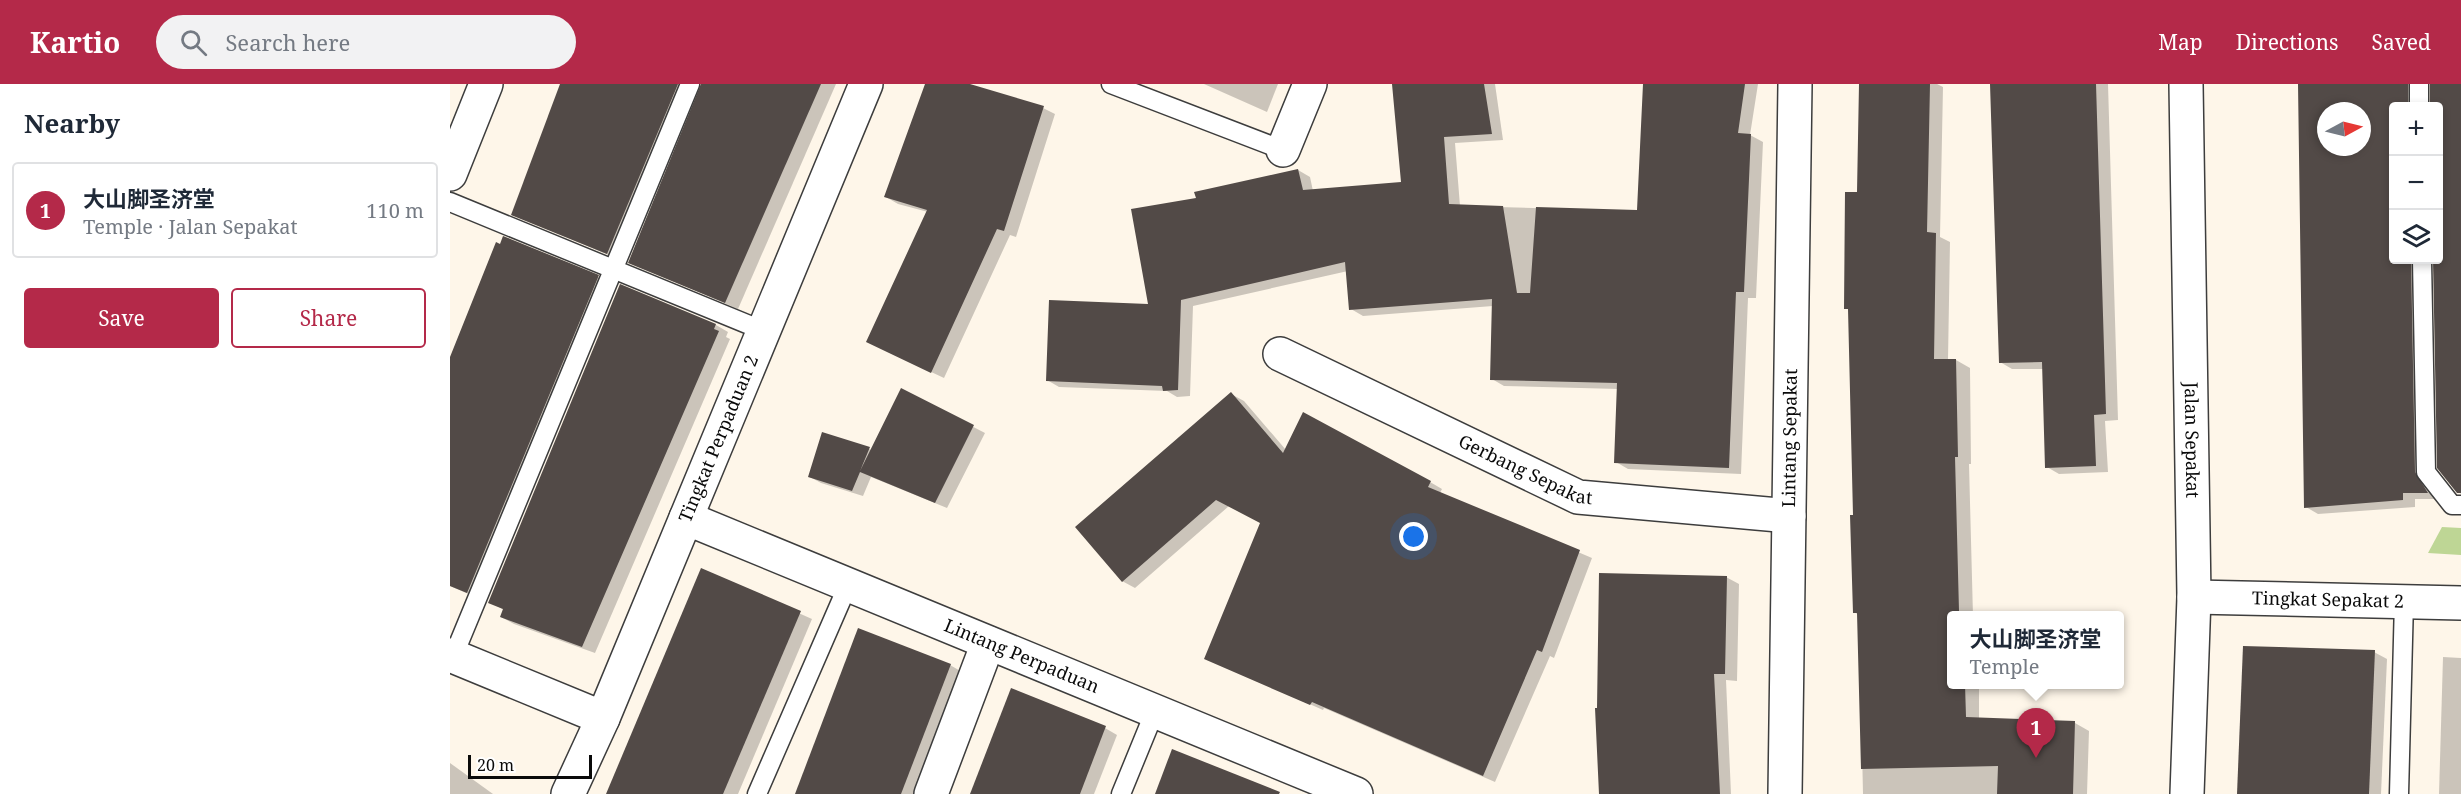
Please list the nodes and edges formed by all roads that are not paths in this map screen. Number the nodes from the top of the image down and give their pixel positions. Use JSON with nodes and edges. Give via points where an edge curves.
{"nodes":[{"id":1,"x":486,"y":84,"type":"edge"},
{"id":2,"x":690,"y":84,"type":"edge"},
{"id":3,"x":866,"y":84,"type":"edge"},
{"id":4,"x":1111,"y":84,"type":"edge"},
{"id":5,"x":1310,"y":84,"type":"edge"},
{"id":6,"x":1795,"y":84,"type":"edge"},
{"id":7,"x":2186,"y":84,"type":"edge"},
{"id":8,"x":2419,"y":84,"type":"edge"},
{"id":9,"x":2419,"y":102,"type":"edge"},
{"id":10,"x":1282,"y":150,"type":"joint"},
{"id":11,"x":450,"y":174,"type":"edge"},
{"id":12,"x":450,"y":201,"type":"edge"},
{"id":13,"x":2422,"y":264,"type":"edge"},
{"id":14,"x":614,"y":269,"type":"junction"},
{"id":15,"x":764,"y":332,"type":"junction"},
{"id":16,"x":1280,"y":354,"type":"dead end"},
{"id":17,"x":2461,"y":505,"type":"edge"},
{"id":18,"x":1789,"y":516,"type":"junction"},
{"id":19,"x":686,"y":518,"type":"junction"},
{"id":20,"x":848,"y":585,"type":"junction"},
{"id":21,"x":2194,"y":597,"type":"junction"},
{"id":22,"x":2404,"y":602,"type":"junction"},
{"id":23,"x":2461,"y":603,"type":"edge"},
{"id":24,"x":988,"y":643,"type":"junction"},
{"id":25,"x":452,"y":656,"type":"edge"},
{"id":26,"x":1155,"y":711,"type":"junction"},
{"id":27,"x":603,"y":718,"type":"junction"},
{"id":28,"x":1295,"y":782,"type":"edge"},
{"id":29,"x":568,"y":794,"type":"edge"},
{"id":30,"x":757,"y":794,"type":"edge"},
{"id":31,"x":931,"y":794,"type":"edge"},
{"id":32,"x":1121,"y":794,"type":"edge"},
{"id":33,"x":1356,"y":794,"type":"edge"},
{"id":34,"x":1785,"y":794,"type":"edge"},
{"id":35,"x":2187,"y":794,"type":"edge"},
{"id":36,"x":2399,"y":794,"type":"edge"}],
"edges":[{"from":1,"to":11,"type":"street"},
{"from":2,"to":14,"type":"lane"},
{"from":3,"to":15,"type":"street","name":"Tingkat Perpaduan 2"},
{"from":4,"to":10,"type":"lane"},
{"from":5,"to":10,"type":"street"},
{"from":6,"to":18,"type":"street","name":"Lintang Sepakat"},
{"from":7,"to":21,"type":"street","name":"Jalan Sepakat"},
{"from":8,"to":9,"type":"lane"},
{"from":12,"to":14,"type":"lane"},
{"from":13,"to":17,"type":"lane","via":[[2426,472],[2452,505]]},
{"from":14,"to":15,"type":"lane"},
{"from":14,"to":25,"type":"lane"},
{"from":15,"to":19,"type":"street","name":"Tingkat Perpaduan 2"},
{"from":16,"to":18,"type":"street","name":"Gerbang Sepakat","via":[[1578,497]]},
{"from":18,"to":34,"type":"street","name":"Lintang Sepakat"},
{"from":19,"to":20,"type":"street","name":"Lintang Perpaduan"},
{"from":19,"to":27,"type":"street","name":"Tingkat Perpaduan 2"},
{"from":20,"to":24,"type":"street","name":"Lintang Perpaduan"},
{"from":20,"to":30,"type":"lane"},
{"from":21,"to":22,"type":"street","name":"Tingkat Sepakat 2"},
{"from":21,"to":35,"type":"street","name":"Jalan Sepakat"},
{"from":22,"to":23,"type":"street","name":"Tingkat Sepakat 2"},
{"from":22,"to":36,"type":"lane"},
{"from":24,"to":26,"type":"street","name":"Lintang Perpaduan"},
{"from":24,"to":31,"type":"street"},
{"from":25,"to":27,"type":"street"},
{"from":26,"to":28,"type":"street","name":"Lintang Perpaduan"},
{"from":26,"to":32,"type":"lane"},
{"from":27,"to":29,"type":"street","name":"Tingkat Perpaduan 2"},
{"from":28,"to":33,"type":"street","name":"Lintang Perpaduan"}]}
